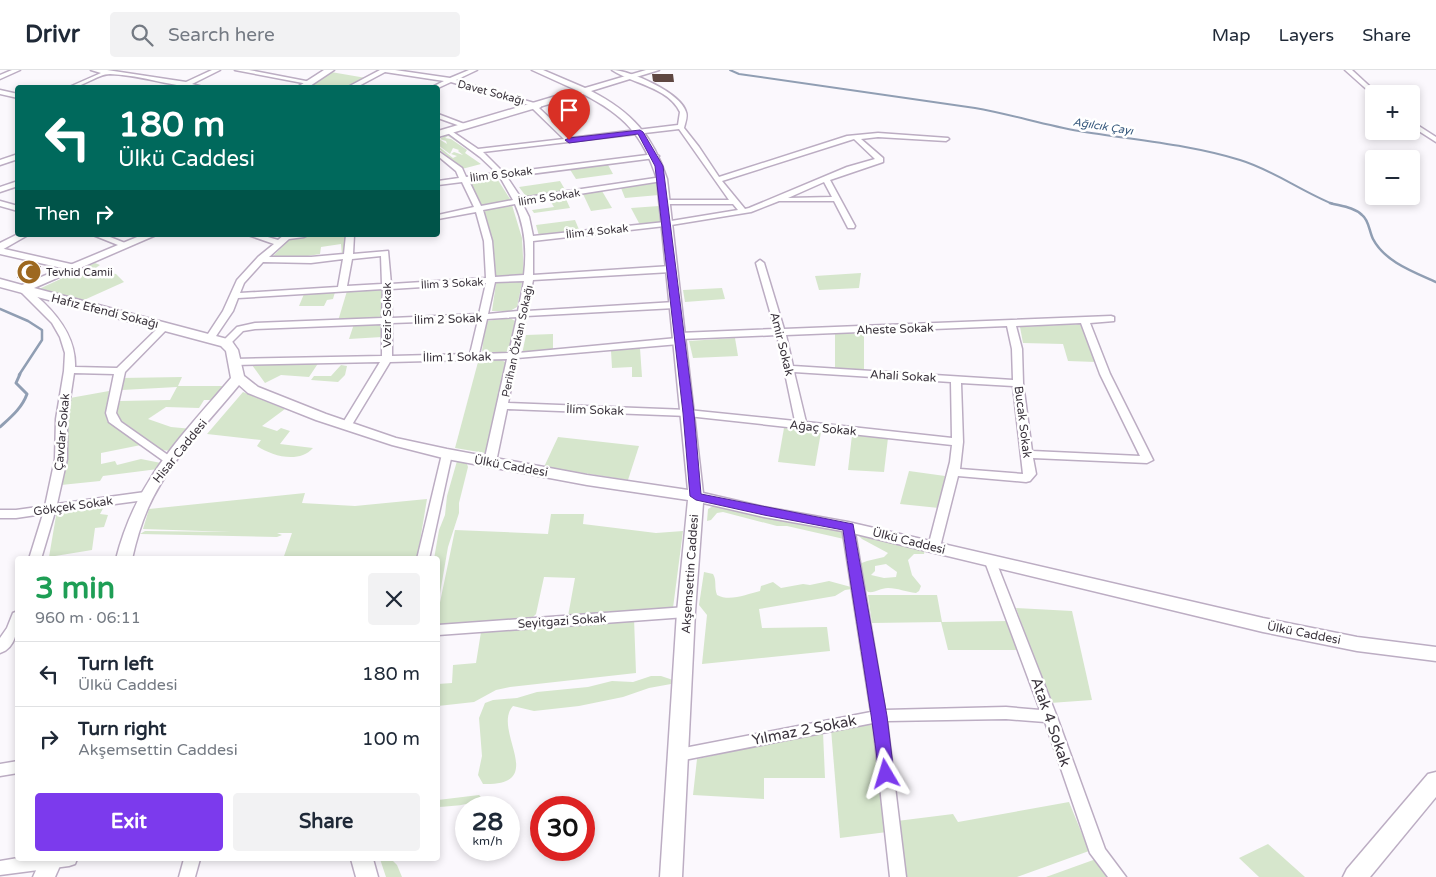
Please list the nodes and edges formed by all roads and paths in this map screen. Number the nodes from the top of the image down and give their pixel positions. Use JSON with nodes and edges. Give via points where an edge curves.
{"nodes":[{"id":1,"x":17,"y":70,"type":"edge"},
{"id":2,"x":94,"y":70,"type":"edge"},
{"id":3,"x":217,"y":70,"type":"edge"},
{"id":4,"x":238,"y":70,"type":"edge"},
{"id":5,"x":330,"y":70,"type":"edge"},
{"id":6,"x":384,"y":70,"type":"edge"},
{"id":7,"x":440,"y":70,"type":"edge"},
{"id":8,"x":474,"y":70,"type":"edge"},
{"id":9,"x":616,"y":70,"type":"edge"},
{"id":10,"x":655,"y":70,"type":"edge"},
{"id":11,"x":1348,"y":70,"type":"edge"},
{"id":12,"x":540,"y":71,"type":"edge"},
{"id":13,"x":107,"y":72,"type":"junction"},
{"id":14,"x":426,"y":76,"type":"junction"},
{"id":15,"x":0,"y":77,"type":"edge"},
{"id":16,"x":633,"y":77,"type":"junction"},
{"id":17,"x":450,"y":80,"type":"junction"},
{"id":18,"x":308,"y":82,"type":"junction"},
{"id":19,"x":187,"y":84,"type":"junction"},
{"id":20,"x":77,"y":85,"type":"edge"},
{"id":21,"x":191,"y":85,"type":"edge"},
{"id":22,"x":304,"y":85,"type":"edge"},
{"id":23,"x":355,"y":85,"type":"edge"},
{"id":24,"x":439,"y":85,"type":"edge"},
{"id":25,"x":1365,"y":85,"type":"edge"},
{"id":26,"x":588,"y":91,"type":"junction"},
{"id":27,"x":0,"y":92,"type":"edge"},
{"id":28,"x":15,"y":95,"type":"edge"},
{"id":29,"x":537,"y":106,"type":"junction"},
{"id":30,"x":440,"y":117,"type":"edge"},
{"id":31,"x":465,"y":126,"type":"junction"},
{"id":32,"x":681,"y":127,"type":"junction"},
{"id":33,"x":1420,"y":130,"type":"edge"},
{"id":34,"x":448,"y":132,"type":"junction"},
{"id":35,"x":640,"y":132,"type":"junction"},
{"id":36,"x":440,"y":134,"type":"edge"},
{"id":37,"x":855,"y":136,"type":"junction"},
{"id":38,"x":569,"y":140,"type":"junction"},
{"id":39,"x":946,"y":140,"type":"dead end"},
{"id":40,"x":1436,"y":140,"type":"edge"},
{"id":41,"x":474,"y":151,"type":"junction"},
{"id":42,"x":440,"y":154,"type":"edge"},
{"id":43,"x":654,"y":156,"type":"junction"},
{"id":44,"x":15,"y":157,"type":"edge"},
{"id":45,"x":0,"y":164,"type":"edge"},
{"id":46,"x":502,"y":175,"type":"junction"},
{"id":47,"x":463,"y":179,"type":"junction"},
{"id":48,"x":826,"y":179,"type":"junction"},
{"id":49,"x":662,"y":180,"type":"junction"},
{"id":50,"x":717,"y":180,"type":"junction"},
{"id":51,"x":440,"y":182,"type":"edge"},
{"id":52,"x":15,"y":184,"type":"edge"},
{"id":53,"x":0,"y":190,"type":"edge"},
{"id":54,"x":838,"y":199,"type":"junction"},
{"id":55,"x":777,"y":200,"type":"junction"},
{"id":56,"x":518,"y":201,"type":"junction"},
{"id":57,"x":664,"y":202,"type":"junction"},
{"id":58,"x":734,"y":202,"type":"junction"},
{"id":59,"x":0,"y":203,"type":"edge"},
{"id":60,"x":15,"y":208,"type":"edge"},
{"id":61,"x":479,"y":209,"type":"junction"},
{"id":62,"x":743,"y":211,"type":"junction"},
{"id":63,"x":440,"y":217,"type":"edge"},
{"id":64,"x":665,"y":224,"type":"junction"},
{"id":65,"x":851,"y":226,"type":"dead end"},
{"id":66,"x":20,"y":237,"type":"edge"},
{"id":67,"x":102,"y":237,"type":"edge"},
{"id":68,"x":146,"y":237,"type":"edge"},
{"id":69,"x":350,"y":237,"type":"edge"},
{"id":70,"x":285,"y":238,"type":"edge"},
{"id":71,"x":530,"y":239,"type":"junction"},
{"id":72,"x":126,"y":246,"type":"junction"},
{"id":73,"x":0,"y":250,"type":"edge"},
{"id":74,"x":348,"y":257,"type":"junction"},
{"id":75,"x":261,"y":259,"type":"junction"},
{"id":76,"x":760,"y":263,"type":"dead end"},
{"id":77,"x":75,"y":268,"type":"junction"},
{"id":78,"x":671,"y":269,"type":"junction"},
{"id":79,"x":530,"y":278,"type":"junction"},
{"id":80,"x":491,"y":281,"type":"junction"},
{"id":81,"x":0,"y":283,"type":"edge"},
{"id":82,"x":387,"y":287,"type":"junction"},
{"id":83,"x":23,"y":289,"type":"junction"},
{"id":84,"x":342,"y":290,"type":"junction"},
{"id":85,"x":233,"y":296,"type":"junction"},
{"id":86,"x":675,"y":305,"type":"junction"},
{"id":87,"x":522,"y":314,"type":"junction"},
{"id":88,"x":482,"y":317,"type":"junction"},
{"id":89,"x":1111,"y":319,"type":"dead end"},
{"id":90,"x":387,"y":321,"type":"junction"},
{"id":91,"x":1085,"y":321,"type":"junction"},
{"id":92,"x":1011,"y":324,"type":"junction"},
{"id":93,"x":165,"y":326,"type":"junction"},
{"id":94,"x":781,"y":333,"type":"junction"},
{"id":95,"x":679,"y":339,"type":"junction"},
{"id":96,"x":218,"y":340,"type":"junction"},
{"id":97,"x":474,"y":356,"type":"junction"},
{"id":98,"x":512,"y":356,"type":"junction"},
{"id":99,"x":387,"y":358,"type":"junction"},
{"id":100,"x":234,"y":362,"type":"junction"},
{"id":101,"x":69,"y":370,"type":"junction"},
{"id":102,"x":789,"y":370,"type":"junction"},
{"id":103,"x":120,"y":371,"type":"junction"},
{"id":104,"x":238,"y":378,"type":"junction"},
{"id":105,"x":956,"y":380,"type":"junction"},
{"id":106,"x":1018,"y":383,"type":"junction"},
{"id":107,"x":503,"y":406,"type":"junction"},
{"id":108,"x":688,"y":413,"type":"junction"},
{"id":109,"x":346,"y":426,"type":"junction"},
{"id":110,"x":802,"y":426,"type":"junction"},
{"id":111,"x":958,"y":442,"type":"junction"},
{"id":112,"x":447,"y":454,"type":"junction"},
{"id":113,"x":1027,"y":454,"type":"junction"},
{"id":114,"x":169,"y":460,"type":"junction"},
{"id":115,"x":490,"y":462,"type":"junction"},
{"id":116,"x":954,"y":473,"type":"junction"},
{"id":117,"x":146,"y":496,"type":"junction"},
{"id":118,"x":696,"y":496,"type":"junction"},
{"id":119,"x":50,"y":508,"type":"junction"},
{"id":120,"x":1,"y":514,"type":"edge"},
{"id":121,"x":848,"y":527,"type":"junction"},
{"id":122,"x":934,"y":547,"type":"junction"},
{"id":123,"x":36,"y":556,"type":"edge"},
{"id":124,"x":125,"y":556,"type":"edge"},
{"id":125,"x":424,"y":556,"type":"edge"},
{"id":126,"x":992,"y":562,"type":"junction"},
{"id":127,"x":686,"y":612,"type":"junction"},
{"id":128,"x":15,"y":624,"type":"edge"},
{"id":129,"x":440,"y":630,"type":"edge"},
{"id":130,"x":0,"y":648,"type":"edge"},
{"id":131,"x":1436,"y":654,"type":"edge"},
{"id":132,"x":879,"y":716,"type":"junction"},
{"id":133,"x":1050,"y":717,"type":"junction"},
{"id":134,"x":679,"y":754,"type":"junction"},
{"id":135,"x":15,"y":768,"type":"edge"},
{"id":136,"x":0,"y":770,"type":"edge"},
{"id":137,"x":1436,"y":781,"type":"edge"},
{"id":138,"x":191,"y":861,"type":"edge"},
{"id":139,"x":363,"y":861,"type":"edge"},
{"id":140,"x":54,"y":864,"type":"edge"},
{"id":141,"x":0,"y":868,"type":"edge"},
{"id":142,"x":187,"y":877,"type":"edge"},
{"id":143,"x":367,"y":877,"type":"edge"},
{"id":144,"x":671,"y":877,"type":"edge"},
{"id":145,"x":898,"y":877,"type":"edge"},
{"id":146,"x":1118,"y":877,"type":"edge"},
{"id":147,"x":1355,"y":877,"type":"edge"}],
"edges":[{"from":1,"to":15,"type":"street"},
{"from":2,"to":13,"type":"street"},
{"from":3,"to":19,"type":"street"},
{"from":4,"to":18,"type":"street"},
{"from":5,"to":18,"type":"street"},
{"from":6,"to":14,"type":"street","name":"Davet Sokağı"},
{"from":6,"to":23,"type":"street"},
{"from":7,"to":14,"type":"street"},
{"from":8,"to":17,"type":"street"},
{"from":9,"to":16,"type":"street"},
{"from":10,"to":16,"type":"street"},
{"from":11,"to":25,"type":"street"},
{"from":12,"to":26,"type":"street","name":"Akşemsettin Caddesi"},
{"from":13,"to":19,"type":"street"},
{"from":13,"to":20,"type":"street"},
{"from":14,"to":17,"type":"street","name":"Davet Sokağı"},
{"from":16,"to":26,"type":"street"},
{"from":16,"to":32,"type":"street","via":[[680,105],[683,112]]},
{"from":17,"to":24,"type":"street"},
{"from":17,"to":29,"type":"street","name":"Davet Sokağı"},
{"from":18,"to":22,"type":"street"},
{"from":19,"to":21,"type":"street"},
{"from":26,"to":29,"type":"street"},
{"from":26,"to":35,"type":"street","name":"Akşemsettin Caddesi","via":[[620,112]]},
{"from":27,"to":28,"type":"street"},
{"from":29,"to":31,"type":"street"},
{"from":29,"to":38,"type":"street"},
{"from":30,"to":31,"type":"street"},
{"from":31,"to":34,"type":"street"},
{"from":32,"to":35,"type":"street"},
{"from":32,"to":50,"type":"street"},
{"from":33,"to":40,"type":"street"},
{"from":34,"to":36,"type":"street"},
{"from":34,"to":41,"type":"street","name":"Perihan Özkan Sokağı"},
{"from":35,"to":38,"type":"street"},
{"from":35,"to":43,"type":"street","name":"Akşemsettin Caddesi"},
{"from":37,"to":39,"type":"street"},
{"from":37,"to":48,"type":"street","via":[[880,160]]},
{"from":37,"to":50,"type":"street"},
{"from":38,"to":41,"type":"street"},
{"from":41,"to":46,"type":"street","name":"Perihan Özkan Sokağı"},
{"from":42,"to":47,"type":"street","via":[[456,166]]},
{"from":43,"to":46,"type":"street","name":"İlim 6 Sokak"},
{"from":43,"to":49,"type":"street","name":"Akşemsettin Caddesi"},
{"from":44,"to":45,"type":"street"},
{"from":46,"to":47,"type":"street","name":"İlim 6 Sokak"},
{"from":46,"to":56,"type":"street","name":"Perihan Özkan Sokağı"},
{"from":47,"to":51,"type":"street","name":"İlim 6 Sokak"},
{"from":47,"to":61,"type":"street"},
{"from":48,"to":54,"type":"street"},
{"from":48,"to":55,"type":"street"},
{"from":49,"to":56,"type":"street","name":"İlim 5 Sokak"},
{"from":49,"to":57,"type":"street","name":"Akşemsettin Caddesi"},
{"from":50,"to":58,"type":"street"},
{"from":52,"to":53,"type":"street"},
{"from":54,"to":55,"type":"street"},
{"from":54,"to":65,"type":"street"},
{"from":55,"to":62,"type":"street","name":"İlim 4 Sokak"},
{"from":56,"to":61,"type":"street","name":"İlim 5 Sokak"},
{"from":56,"to":71,"type":"street","name":"Perihan Özkan Sokağı"},
{"from":57,"to":58,"type":"street"},
{"from":57,"to":64,"type":"street","name":"Akşemsettin Caddesi"},
{"from":58,"to":62,"type":"street"},
{"from":59,"to":60,"type":"street"},
{"from":61,"to":63,"type":"street","name":"İlim 5 Sokak"},
{"from":61,"to":80,"type":"street","via":[[488,241]]},
{"from":62,"to":64,"type":"street","name":"İlim 4 Sokak"},
{"from":64,"to":71,"type":"street","name":"İlim 4 Sokak"},
{"from":64,"to":78,"type":"street","name":"Akşemsettin Caddesi"},
{"from":66,"to":73,"type":"street"},
{"from":67,"to":72,"type":"street"},
{"from":68,"to":72,"type":"street"},
{"from":69,"to":74,"type":"street"},
{"from":70,"to":75,"type":"street"},
{"from":71,"to":79,"type":"street","name":"Perihan Özkan Sokağı"},
{"from":72,"to":77,"type":"street"},
{"from":73,"to":77,"type":"street"},
{"from":74,"to":75,"type":"street"},
{"from":74,"to":82,"type":"street","name":"Vezir Sokak","via":[[385,253]]},
{"from":74,"to":84,"type":"street"},
{"from":75,"to":85,"type":"street","via":[[240,282]]},
{"from":76,"to":94,"type":"street","name":"Amir Sokak"},
{"from":77,"to":83,"type":"street"},
{"from":78,"to":79,"type":"street","name":"İlim 3 Sokak"},
{"from":78,"to":86,"type":"street","name":"Akşemsettin Caddesi"},
{"from":79,"to":80,"type":"street","name":"İlim 3 Sokak"},
{"from":79,"to":87,"type":"street","name":"Perihan Özkan Sokağı"},
{"from":80,"to":82,"type":"street","name":"İlim 3 Sokak"},
{"from":80,"to":88,"type":"street"},
{"from":81,"to":83,"type":"street","name":"Hafız Efendi Sokağı"},
{"from":82,"to":84,"type":"street","name":"İlim 3 Sokak"},
{"from":82,"to":90,"type":"street","name":"Vezir Sokak"},
{"from":83,"to":93,"type":"street","name":"Hafız Efendi Sokağı"},
{"from":83,"to":101,"type":"street","name":"Çavdar Sokak","via":[[43,306],[65,338],[70,354]]},
{"from":84,"to":85,"type":"street","name":"İlim 3 Sokak"},
{"from":85,"to":96,"type":"street"},
{"from":86,"to":87,"type":"street","name":"İlim 2 Sokak"},
{"from":86,"to":95,"type":"street","name":"Akşemsettin Caddesi"},
{"from":87,"to":88,"type":"street","name":"İlim 2 Sokak"},
{"from":87,"to":98,"type":"street","name":"Perihan Özkan Sokağı"},
{"from":88,"to":90,"type":"street","name":"İlim 2 Sokak"},
{"from":88,"to":97,"type":"street"},
{"from":89,"to":91,"type":"street","name":"Aheste Sokak"},
{"from":90,"to":96,"type":"street","name":"İlim 2 Sokak","via":[[247,326]]},
{"from":90,"to":99,"type":"street","name":"Vezir Sokak"},
{"from":91,"to":92,"type":"street","name":"Aheste Sokak"},
{"from":91,"to":113,"type":"street","via":[[1101,367],[1147,460]]},
{"from":92,"to":94,"type":"street","name":"Aheste Sokak"},
{"from":92,"to":106,"type":"street","name":"Bucak Sokak","via":[[1017,349]]},
{"from":93,"to":96,"type":"street","name":"Hafız Efendi Sokağı"},
{"from":93,"to":103,"type":"street"},
{"from":94,"to":95,"type":"street","name":"Aheste Sokak"},
{"from":94,"to":102,"type":"street","name":"Amir Sokak"},
{"from":95,"to":98,"type":"street","name":"İlim 1 Sokak"},
{"from":95,"to":108,"type":"street","name":"Akşemsettin Caddesi"},
{"from":96,"to":100,"type":"street","via":[[232,350]]},
{"from":97,"to":98,"type":"street","name":"İlim 1 Sokak"},
{"from":97,"to":99,"type":"street","name":"İlim 1 Sokak"},
{"from":98,"to":107,"type":"street","name":"Perihan Özkan Sokağı"},
{"from":99,"to":100,"type":"street","name":"İlim 1 Sokak"},
{"from":99,"to":109,"type":"street","name":"Vezir Sokak"},
{"from":100,"to":104,"type":"street"},
{"from":101,"to":103,"type":"street"},
{"from":101,"to":119,"type":"street","name":"Çavdar Sokak","via":[[62,414],[61,458]]},
{"from":102,"to":105,"type":"street","name":"Ahali Sokak"},
{"from":102,"to":110,"type":"street","name":"Amir Sokak"},
{"from":103,"to":114,"type":"street","via":[[111,413],[113,420]]},
{"from":104,"to":109,"type":"street","name":"Ülkü Caddesi","via":[[263,395]]},
{"from":104,"to":114,"type":"street","name":"Hisar Caddesi"},
{"from":105,"to":106,"type":"street","name":"Ahali Sokak"},
{"from":105,"to":111,"type":"street"},
{"from":106,"to":113,"type":"street","name":"Bucak Sokak"},
{"from":107,"to":108,"type":"street","name":"İlim Sokak"},
{"from":107,"to":115,"type":"street","name":"Perihan Özkan Sokağı"},
{"from":108,"to":110,"type":"street","name":"Ağaç Sokak"},
{"from":108,"to":118,"type":"street","name":"Akşemsettin Caddesi"},
{"from":109,"to":112,"type":"street","name":"Ülkü Caddesi"},
{"from":110,"to":111,"type":"street","name":"Ağaç Sokak"},
{"from":111,"to":116,"type":"street"},
{"from":112,"to":115,"type":"street","name":"Ülkü Caddesi"},
{"from":112,"to":125,"type":"street"},
{"from":113,"to":116,"type":"street","name":"Bucak Sokak","via":[[1030,474],[1026,478],[980,472]]},
{"from":114,"to":117,"type":"street","name":"Hisar Caddesi"},
{"from":115,"to":118,"type":"street","name":"Ülkü Caddesi"},
{"from":116,"to":122,"type":"street"},
{"from":117,"to":119,"type":"street","name":"Gökçek Sokak"},
{"from":117,"to":124,"type":"street","name":"Hisar Caddesi","via":[[128,536]]},
{"from":118,"to":121,"type":"street","name":"Ülkü Caddesi"},
{"from":118,"to":127,"type":"street","name":"Akşemsettin Caddesi"},
{"from":119,"to":120,"type":"street","name":"Gökçek Sokak"},
{"from":119,"to":123,"type":"street","name":"Çavdar Sokak"},
{"from":121,"to":122,"type":"street","name":"Ülkü Caddesi"},
{"from":121,"to":132,"type":"street"},
{"from":122,"to":126,"type":"street","name":"Ülkü Caddesi"},
{"from":126,"to":131,"type":"street","name":"Ülkü Caddesi","via":[[1262,625],[1357,644]]},
{"from":126,"to":133,"type":"street","name":"Atak 4 Sokak"},
{"from":127,"to":129,"type":"street","name":"Seyitgazi Sokak"},
{"from":127,"to":134,"type":"street","name":"Akşemsettin Caddesi"},
{"from":128,"to":130,"type":"street"},
{"from":132,"to":133,"type":"street","name":"Yılmaz 2 Sokak","via":[[978,713]]},
{"from":132,"to":134,"type":"street","name":"Yılmaz 2 Sokak"},
{"from":132,"to":145,"type":"street"},
{"from":133,"to":146,"type":"street","name":"Atak 4 Sokak","via":[[1098,853]]},
{"from":134,"to":144,"type":"street","name":"Akşemsettin Caddesi"},
{"from":135,"to":136,"type":"street"},
{"from":137,"to":147,"type":"main road"},
{"from":138,"to":142,"type":"street"},
{"from":139,"to":143,"type":"street"},
{"from":140,"to":141,"type":"street"}]}
